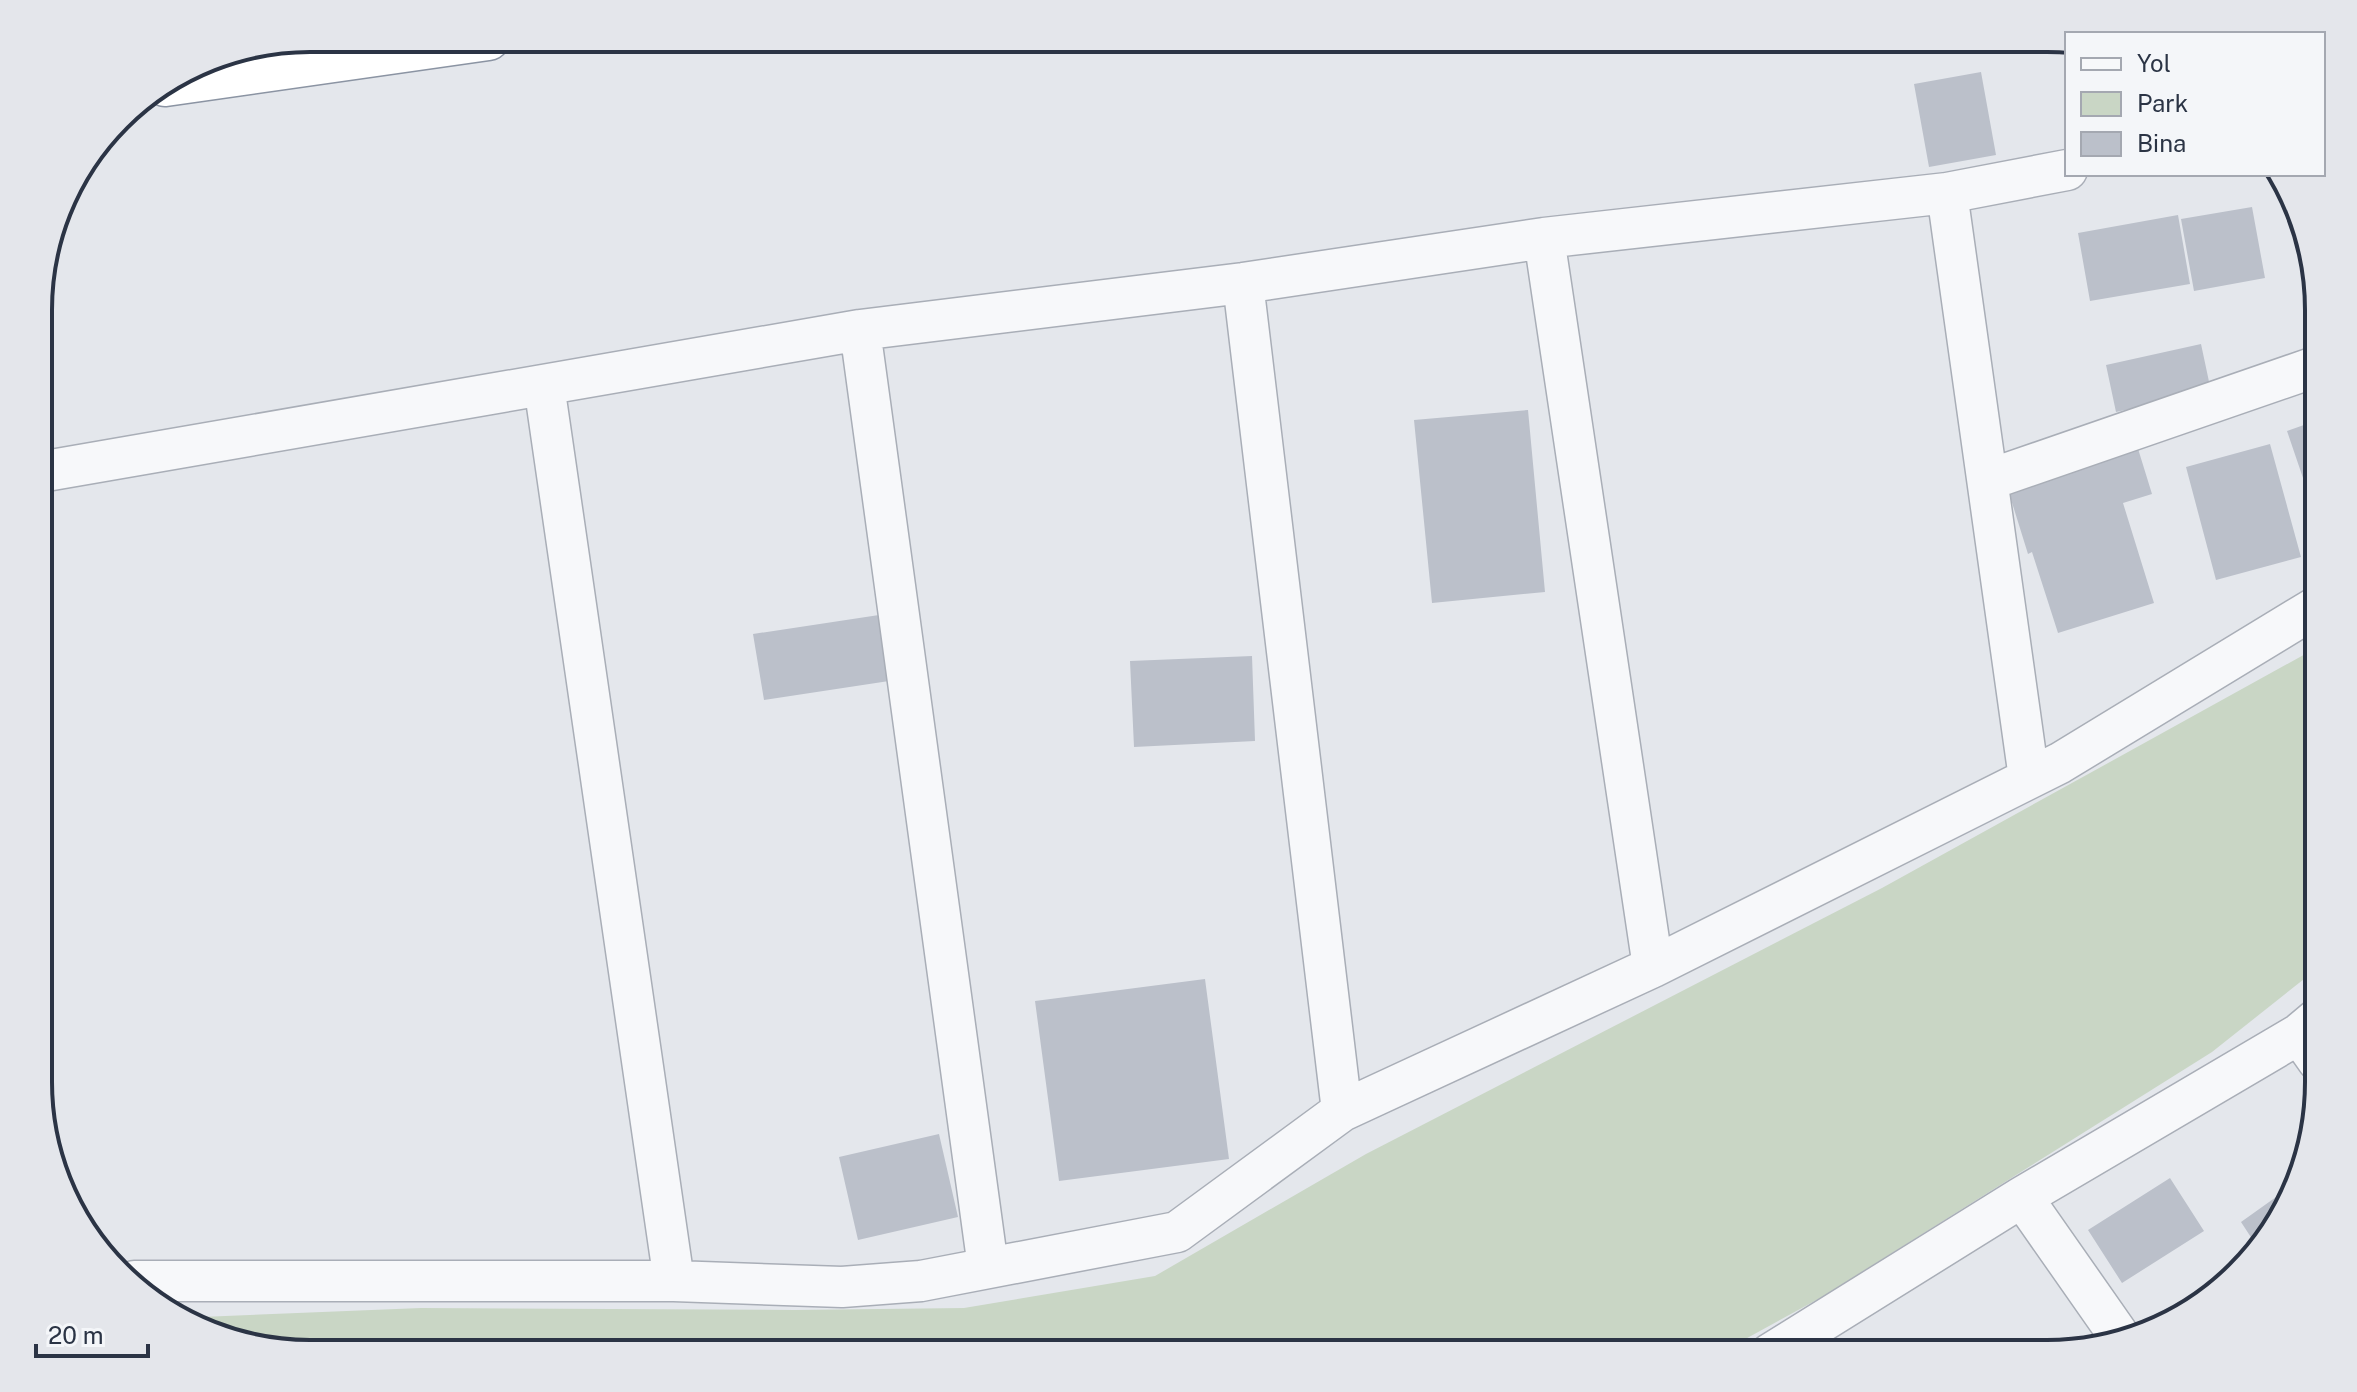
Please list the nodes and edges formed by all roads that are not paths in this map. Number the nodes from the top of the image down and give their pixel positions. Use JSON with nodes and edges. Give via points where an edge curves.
{"nodes":[{"id":1,"x":383,"y":53,"type":"edge"},
{"id":2,"x":196,"y":80,"type":"edge"},
{"id":3,"x":2065,"y":170,"type":"edge"},
{"id":4,"x":1947,"y":193,"type":"junction"},
{"id":5,"x":1544,"y":238,"type":"junction"},
{"id":6,"x":1243,"y":283,"type":"junction"},
{"id":7,"x":860,"y":330,"type":"junction"},
{"id":8,"x":2304,"y":371,"type":"edge"},
{"id":9,"x":544,"y":385,"type":"junction"},
{"id":10,"x":52,"y":470,"type":"edge"},
{"id":11,"x":1988,"y":480,"type":"junction"},
{"id":12,"x":2304,"y":615,"type":"edge"},
{"id":13,"x":2029,"y":778,"type":"junction"},
{"id":14,"x":1653,"y":967,"type":"junction"},
{"id":15,"x":2304,"y":1041,"type":"edge"},
{"id":16,"x":1342,"y":1111,"type":"junction"},
{"id":17,"x":2022,"y":1197,"type":"junction"},
{"id":18,"x":988,"y":1267,"type":"junction"},
{"id":19,"x":146,"y":1281,"type":"edge"},
{"id":20,"x":674,"y":1281,"type":"junction"},
{"id":21,"x":2115,"y":1330,"type":"edge"},
{"id":22,"x":1798,"y":1339,"type":"edge"}],
"edges":[{"from":1,"to":2,"type":"highway"},
{"from":3,"to":4,"type":"street"},
{"from":4,"to":5,"type":"street"},
{"from":4,"to":11,"type":"street"},
{"from":5,"to":6,"type":"street"},
{"from":5,"to":14,"type":"street"},
{"from":6,"to":7,"type":"street"},
{"from":6,"to":16,"type":"street"},
{"from":7,"to":9,"type":"street"},
{"from":7,"to":18,"type":"street"},
{"from":8,"to":11,"type":"street"},
{"from":9,"to":10,"type":"street"},
{"from":9,"to":20,"type":"street"},
{"from":11,"to":13,"type":"street"},
{"from":12,"to":13,"type":"street"},
{"from":13,"to":14,"type":"street"},
{"from":14,"to":16,"type":"street"},
{"from":15,"to":17,"type":"street"},
{"from":16,"to":18,"type":"street","via":[[1177,1232]]},
{"from":17,"to":21,"type":"street"},
{"from":17,"to":22,"type":"street"},
{"from":18,"to":20,"type":"street","via":[[921,1281],[842,1287]]},
{"from":19,"to":20,"type":"street"}]}
